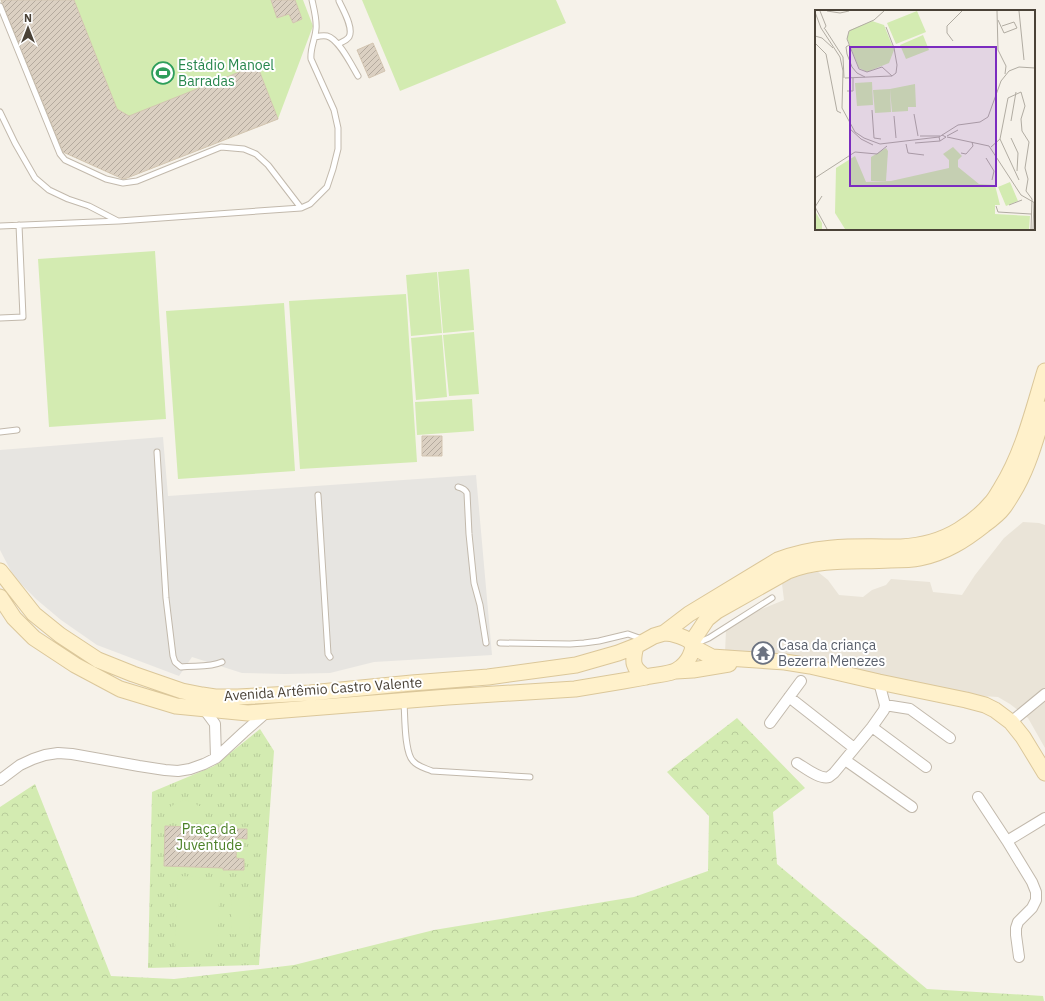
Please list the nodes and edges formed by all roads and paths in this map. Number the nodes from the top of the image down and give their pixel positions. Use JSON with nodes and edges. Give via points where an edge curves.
{"nodes":[{"id":1,"x":312,"y":0,"type":"edge"},
{"id":2,"x":339,"y":1,"type":"dead end"},
{"id":3,"x":0,"y":6,"type":"edge"},
{"id":4,"x":315,"y":37,"type":"junction"},
{"id":5,"x":338,"y":44,"type":"junction"},
{"id":6,"x":358,"y":76,"type":"dead end"},
{"id":7,"x":0,"y":112,"type":"edge"},
{"id":8,"x":301,"y":208,"type":"junction"},
{"id":9,"x":118,"y":222,"type":"junction"},
{"id":10,"x":0,"y":226,"type":"edge"},
{"id":11,"x":19,"y":226,"type":"junction"},
{"id":12,"x":0,"y":318,"type":"edge"},
{"id":13,"x":1045,"y":371,"type":"edge"},
{"id":14,"x":1045,"y":409,"type":"edge"},
{"id":15,"x":17,"y":430,"type":"dead end"},
{"id":16,"x":0,"y":432,"type":"edge"},
{"id":17,"x":157,"y":452,"type":"dead end"},
{"id":18,"x":458,"y":487,"type":"dead end"},
{"id":19,"x":318,"y":495,"type":"dead end"},
{"id":20,"x":0,"y":571,"type":"edge"},
{"id":21,"x":0,"y":598,"type":"edge"},
{"id":22,"x":772,"y":598,"type":"dead end"},
{"id":23,"x":664,"y":633,"type":"junction"},
{"id":24,"x":486,"y":643,"type":"dead end"},
{"id":25,"x":500,"y":643,"type":"dead end"},
{"id":26,"x":640,"y":643,"type":"junction"},
{"id":27,"x":692,"y":645,"type":"junction"},
{"id":28,"x":330,"y":657,"type":"dead end"},
{"id":29,"x":750,"y":660,"type":"junction"},
{"id":30,"x":222,"y":662,"type":"dead end"},
{"id":31,"x":676,"y":671,"type":"junction"},
{"id":32,"x":646,"y":677,"type":"junction"},
{"id":33,"x":801,"y":681,"type":"dead end"},
{"id":34,"x":879,"y":682,"type":"junction"},
{"id":35,"x":1045,"y":694,"type":"edge"},
{"id":36,"x":789,"y":697,"type":"junction"},
{"id":37,"x":404,"y":701,"type":"junction"},
{"id":38,"x":885,"y":705,"type":"junction"},
{"id":39,"x":204,"y":709,"type":"junction"},
{"id":40,"x":268,"y":711,"type":"junction"},
{"id":41,"x":1011,"y":722,"type":"junction"},
{"id":42,"x":770,"y":723,"type":"dead end"},
{"id":43,"x":872,"y":727,"type":"junction"},
{"id":44,"x":950,"y":738,"type":"dead end"},
{"id":45,"x":854,"y":748,"type":"junction"},
{"id":46,"x":216,"y":758,"type":"junction"},
{"id":47,"x":845,"y":760,"type":"junction"},
{"id":48,"x":797,"y":763,"type":"dead end"},
{"id":49,"x":926,"y":767,"type":"dead end"},
{"id":50,"x":1045,"y":772,"type":"edge"},
{"id":51,"x":530,"y":777,"type":"dead end"},
{"id":52,"x":0,"y":780,"type":"edge"},
{"id":53,"x":978,"y":797,"type":"dead end"},
{"id":54,"x":912,"y":807,"type":"dead end"},
{"id":55,"x":1045,"y":818,"type":"edge"},
{"id":56,"x":1007,"y":841,"type":"junction"},
{"id":57,"x":1020,"y":957,"type":"dead end"}],
"edges":[{"from":1,"to":4,"type":"lane"},
{"from":2,"to":5,"type":"lane","via":[[350,33],[345,41]]},
{"from":3,"to":8,"type":"lane","via":[[60,154],[65,160],[106,179],[123,183],[137,181],[221,147],[244,149],[256,154],[268,165]]},
{"from":4,"to":5,"type":"lane","via":[[327,36]]},
{"from":4,"to":8,"type":"lane","via":[[311,58],[334,110],[338,128],[338,149],[326,187],[310,204]]},
{"from":5,"to":6,"type":"lane"},
{"from":7,"to":9,"type":"lane","via":[[35,178],[49,190],[89,206]]},
{"from":8,"to":9,"type":"lane"},
{"from":9,"to":11,"type":"lane"},
{"from":10,"to":11,"type":"lane"},
{"from":11,"to":12,"type":"lane","via":[[23,317]]},
{"from":13,"to":23,"type":"main road","via":[[1022,444],[1007,479],[992,502],[970,523],[934,542],[914,546],[835,548],[790,555],[765,567],[695,610]]},
{"from":14,"to":27,"type":"main road","via":[[1028,462],[1004,508],[967,539],[920,558],[839,561],[809,564],[788,571],[717,611],[707,619]]},
{"from":15,"to":16,"type":"lane"},
{"from":17,"to":30,"type":"lane","via":[[166,598],[173,656],[181,667],[216,665]]},
{"from":18,"to":24,"type":"lane","via":[[467,493],[474,583]]},
{"from":19,"to":28,"type":"lane"},
{"from":20,"to":26,"type":"main road","name":"Avenida Artêmio Castro Valente","via":[[34,614],[98,660],[182,691],[216,697],[295,694],[488,677],[576,665],[618,653]]},
{"from":21,"to":39,"type":"main road","via":[[14,618],[34,638],[75,665],[120,689],[176,706]]},
{"from":22,"to":27,"type":"lane","via":[[709,638]]},
{"from":23,"to":26,"type":"main road"},
{"from":23,"to":27,"type":"main road","via":[[679,636]]},
{"from":25,"to":26,"type":"lane","via":[[577,643],[628,634],[639,637]]},
{"from":26,"to":32,"type":"main road","via":[[633,658],[634,664]]},
{"from":27,"to":29,"type":"main road","via":[[712,657]]},
{"from":27,"to":31,"type":"main road","via":[[688,659]]},
{"from":29,"to":31,"type":"main road"},
{"from":29,"to":34,"type":"main road","via":[[810,666]]},
{"from":31,"to":32,"type":"main road"},
{"from":32,"to":37,"type":"main road","via":[[582,688]]},
{"from":33,"to":36,"type":"street"},
{"from":34,"to":38,"type":"street"},
{"from":34,"to":41,"type":"main road","via":[[966,700],[995,710]]},
{"from":35,"to":41,"type":"street"},
{"from":36,"to":42,"type":"street"},
{"from":36,"to":45,"type":"street"},
{"from":37,"to":40,"type":"main road"},
{"from":37,"to":51,"type":"lane","via":[[409,755],[418,766],[432,771]]},
{"from":38,"to":43,"type":"street"},
{"from":38,"to":44,"type":"street","via":[[910,709]]},
{"from":39,"to":40,"type":"main road","via":[[248,713]]},
{"from":39,"to":46,"type":"street","via":[[215,724]]},
{"from":40,"to":46,"type":"street"},
{"from":41,"to":50,"type":"main road"},
{"from":43,"to":45,"type":"street"},
{"from":43,"to":49,"type":"street"},
{"from":45,"to":47,"type":"street"},
{"from":46,"to":52,"type":"street","via":[[178,771],[58,753],[33,759]]},
{"from":47,"to":48,"type":"street","via":[[830,777],[824,778]]},
{"from":47,"to":54,"type":"street"},
{"from":53,"to":56,"type":"street"},
{"from":55,"to":56,"type":"street"},
{"from":56,"to":57,"type":"street","via":[[1036,892],[1032,908],[1018,922],[1016,928]]}]}
